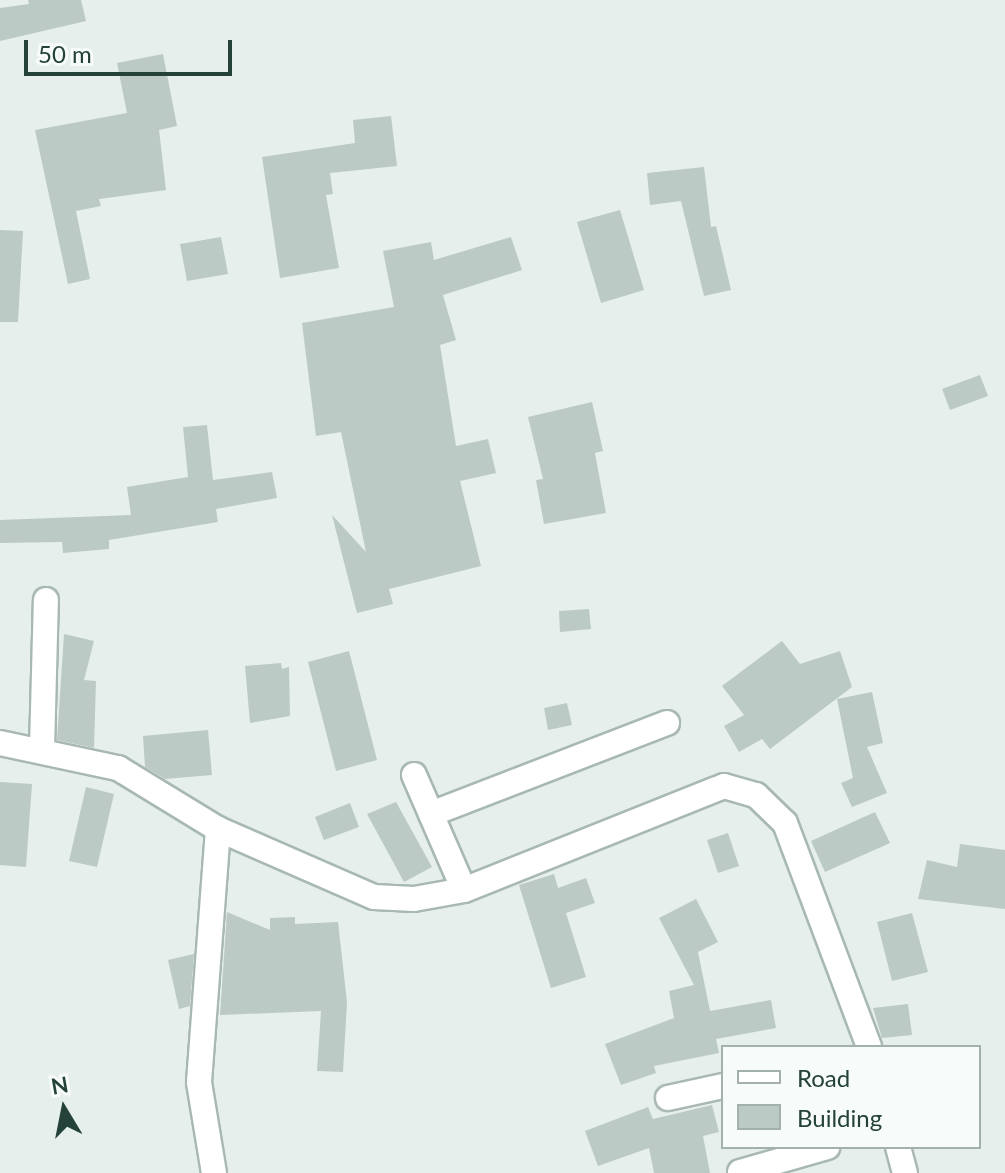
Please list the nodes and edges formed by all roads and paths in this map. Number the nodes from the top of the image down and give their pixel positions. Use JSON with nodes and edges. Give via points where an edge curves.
{"nodes":[{"id":1,"x":46,"y":600,"type":"dead end"},
{"id":2,"x":667,"y":723,"type":"dead end"},
{"id":3,"x":0,"y":743,"type":"edge"},
{"id":4,"x":42,"y":749,"type":"junction"},
{"id":5,"x":414,"y":775,"type":"dead end"},
{"id":6,"x":431,"y":814,"type":"junction"},
{"id":7,"x":218,"y":829,"type":"junction"},
{"id":8,"x":464,"y":890,"type":"junction"},
{"id":9,"x":868,"y":1045,"type":"edge"},
{"id":10,"x":721,"y":1086,"type":"edge"},
{"id":11,"x":668,"y":1098,"type":"dead end"},
{"id":12,"x":820,"y":1149,"type":"edge"},
{"id":13,"x":899,"y":1149,"type":"edge"},
{"id":14,"x":740,"y":1172,"type":"edge"},
{"id":15,"x":214,"y":1173,"type":"edge"},
{"id":16,"x":905,"y":1173,"type":"edge"}],
"edges":[{"from":1,"to":4,"type":"street"},
{"from":2,"to":6,"type":"street"},
{"from":3,"to":4,"type":"street"},
{"from":4,"to":7,"type":"street","via":[[118,768]]},
{"from":5,"to":6,"type":"street"},
{"from":6,"to":8,"type":"street"},
{"from":7,"to":8,"type":"street","via":[[374,897],[414,899]]},
{"from":7,"to":15,"type":"street","via":[[199,1082]]},
{"from":8,"to":9,"type":"street","via":[[724,786],[756,795],[785,823]]},
{"from":10,"to":11,"type":"street"},
{"from":12,"to":14,"type":"street"},
{"from":13,"to":16,"type":"street"}]}
